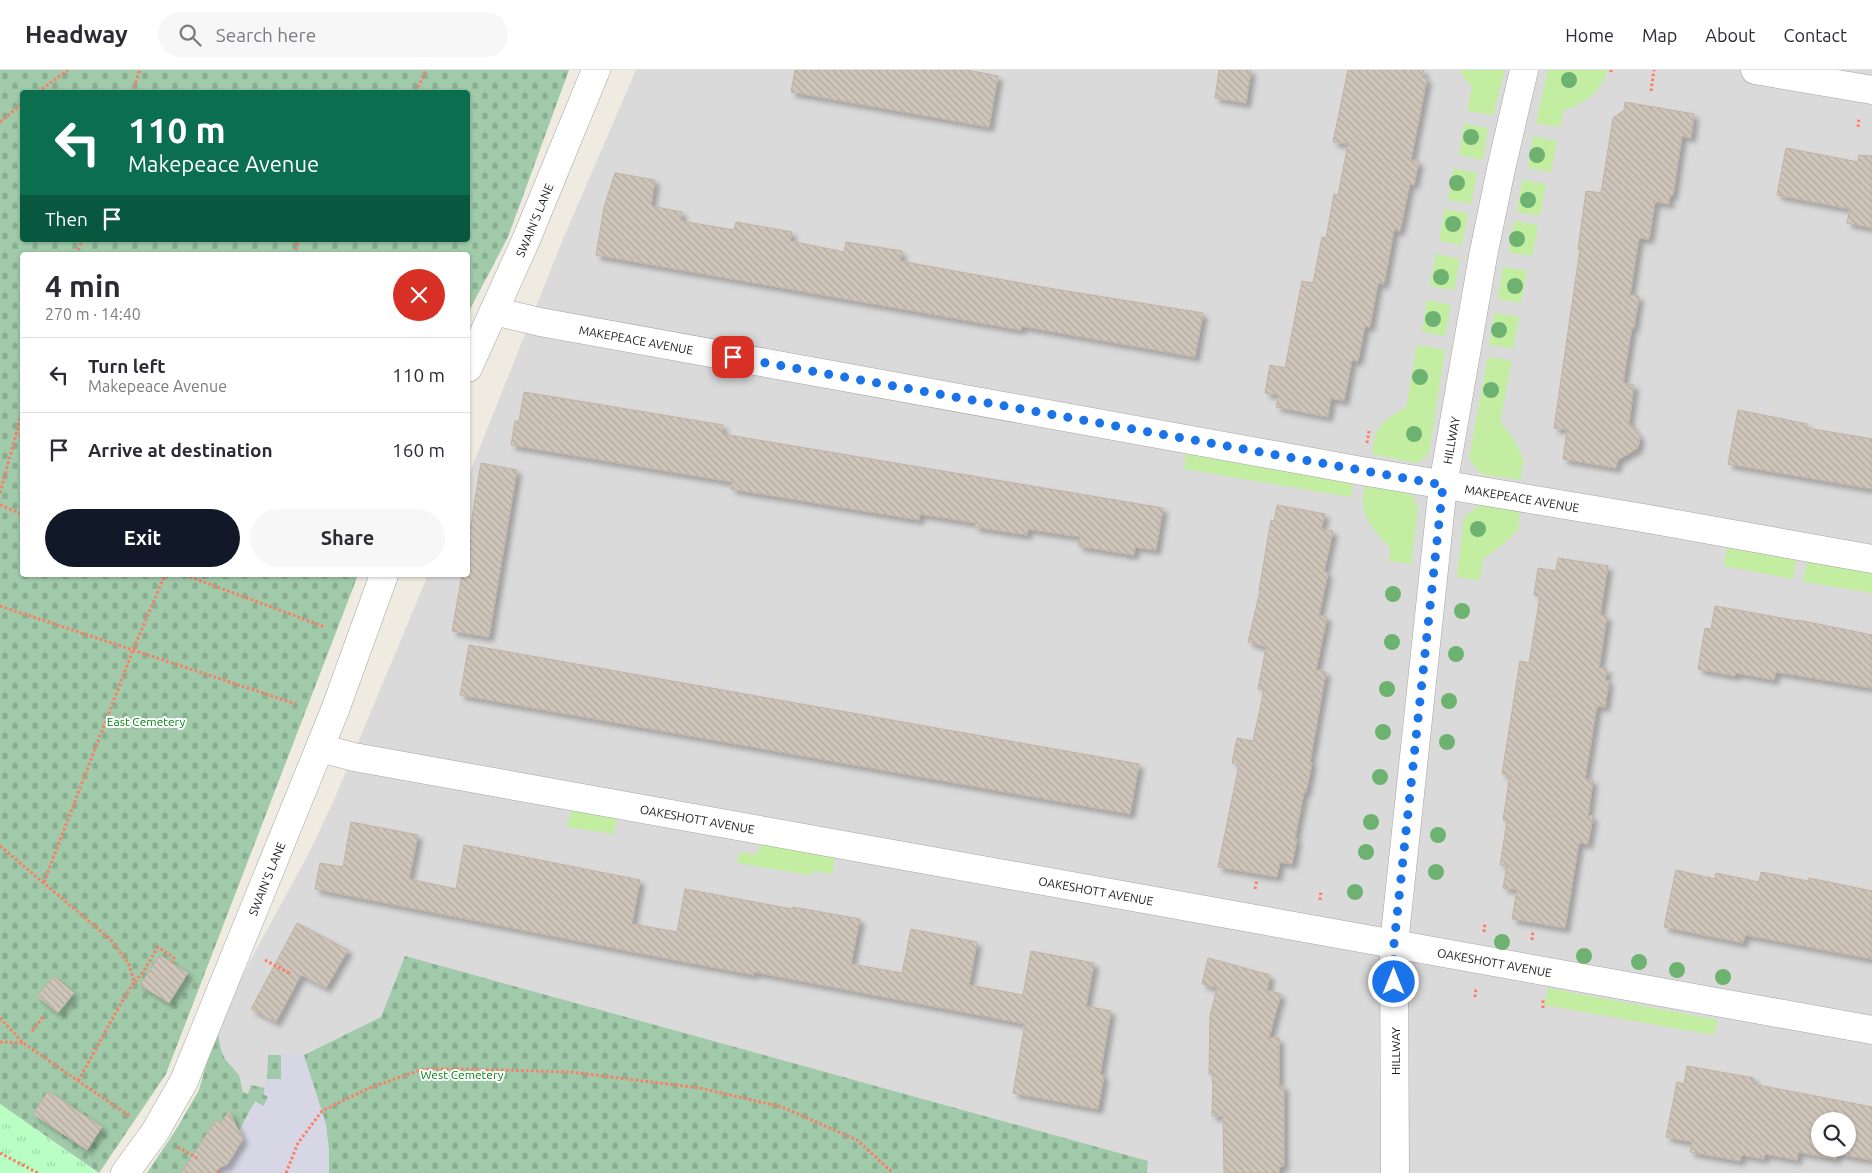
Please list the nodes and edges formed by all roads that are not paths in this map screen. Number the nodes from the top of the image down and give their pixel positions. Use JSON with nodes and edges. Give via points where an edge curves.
{"nodes":[{"id":1,"x":596,"y":70,"type":"edge"},
{"id":2,"x":1524,"y":70,"type":"edge"},
{"id":3,"x":1754,"y":70,"type":"edge"},
{"id":4,"x":1872,"y":90,"type":"edge"},
{"id":5,"x":494,"y":311,"type":"junction"},
{"id":6,"x":470,"y":364,"type":"edge"},
{"id":7,"x":1443,"y":485,"type":"junction"},
{"id":8,"x":1872,"y":559,"type":"edge"},
{"id":9,"x":383,"y":577,"type":"edge"},
{"id":10,"x":320,"y":748,"type":"junction"},
{"id":11,"x":1394,"y":944,"type":"junction"},
{"id":12,"x":1872,"y":1030,"type":"edge"},
{"id":13,"x":130,"y":1171,"type":"edge"},
{"id":14,"x":1395,"y":1173,"type":"edge"}],
"edges":[{"from":1,"to":5,"type":"street","name":"SWAIN'S LANE"},
{"from":2,"to":7,"type":"street","name":"HILLWAY","via":[[1483,256]]},
{"from":3,"to":4,"type":"street"},
{"from":5,"to":6,"type":"street","name":"SWAIN'S LANE"},
{"from":5,"to":7,"type":"street","name":"MAKEPEACE AVENUE","via":[[559,326]]},
{"from":7,"to":8,"type":"street","name":"MAKEPEACE AVENUE"},
{"from":7,"to":11,"type":"street","name":"HILLWAY"},
{"from":9,"to":10,"type":"street","name":"SWAIN'S LANE"},
{"from":10,"to":11,"type":"street","name":"OAKESHOTT AVENUE","via":[[354,757]]},
{"from":10,"to":13,"type":"street","name":"SWAIN'S LANE","via":[[184,1081]]},
{"from":11,"to":12,"type":"street","name":"OAKESHOTT AVENUE"},
{"from":11,"to":14,"type":"street","name":"HILLWAY"}]}
